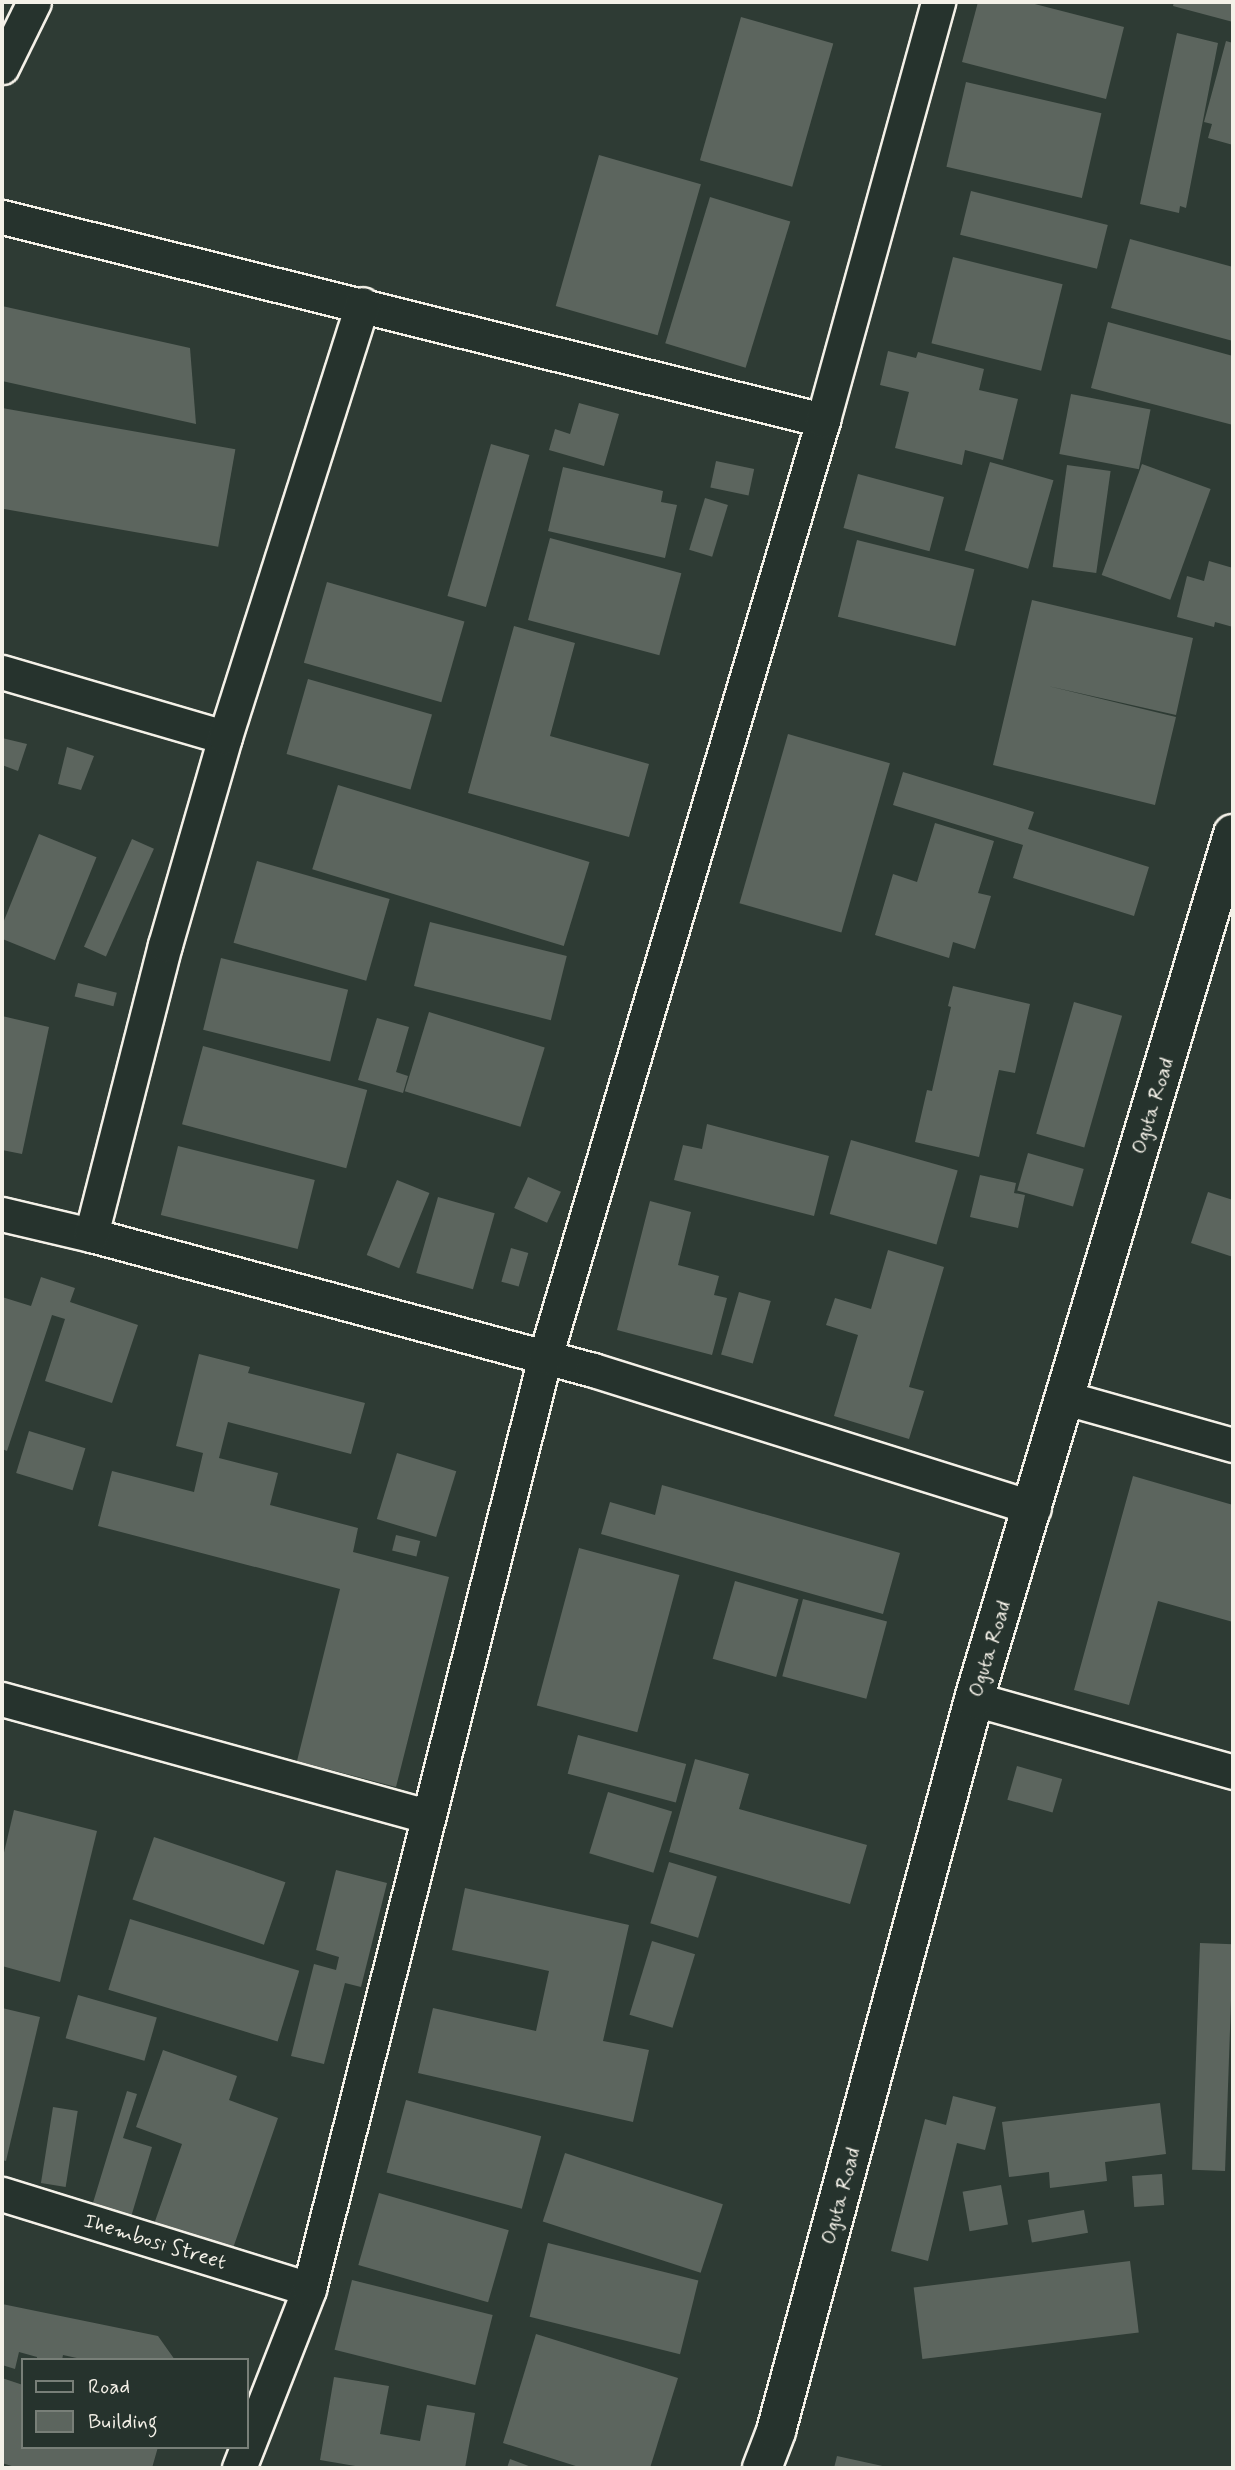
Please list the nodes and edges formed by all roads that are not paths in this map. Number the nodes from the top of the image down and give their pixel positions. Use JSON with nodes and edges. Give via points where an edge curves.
{"nodes":[{"id":1,"x":34,"y":2,"type":"edge"},
{"id":2,"x":938,"y":2,"type":"edge"},
{"id":3,"x":2,"y":68,"type":"edge"},
{"id":4,"x":2,"y":217,"type":"edge"},
{"id":5,"x":362,"y":304,"type":"junction"},
{"id":6,"x":823,"y":420,"type":"junction"},
{"id":7,"x":2,"y":672,"type":"edge"},
{"id":8,"x":225,"y":737,"type":"junction"},
{"id":9,"x":1233,"y":834,"type":"edge"},
{"id":10,"x":2,"y":1214,"type":"edge"},
{"id":11,"x":91,"y":1235,"type":"junction"},
{"id":12,"x":545,"y":1357,"type":"junction"},
{"id":13,"x":1066,"y":1398,"type":"junction"},
{"id":14,"x":1233,"y":1445,"type":"edge"},
{"id":15,"x":1034,"y":1508,"type":"junction"},
{"id":16,"x":2,"y":1699,"type":"edge"},
{"id":17,"x":974,"y":1699,"type":"junction"},
{"id":18,"x":1233,"y":1772,"type":"edge"},
{"id":19,"x":428,"y":1816,"type":"junction"},
{"id":20,"x":2,"y":2194,"type":"edge"},
{"id":21,"x":309,"y":2289,"type":"junction"},
{"id":22,"x":248,"y":2445,"type":"edge"},
{"id":23,"x":246,"y":2449,"type":"edge"},
{"id":24,"x":239,"y":2468,"type":"edge"},
{"id":25,"x":762,"y":2468,"type":"edge"}],
"edges":[{"from":1,"to":3,"type":"street"},
{"from":2,"to":6,"type":"street"},
{"from":4,"to":5,"type":"street"},
{"from":5,"to":6,"type":"street"},
{"from":5,"to":8,"type":"street"},
{"from":6,"to":12,"type":"street"},
{"from":7,"to":8,"type":"street"},
{"from":8,"to":11,"type":"street","via":[[165,945]]},
{"from":9,"to":13,"type":"main road","name":"Oguta Road"},
{"from":10,"to":11,"type":"street"},
{"from":11,"to":12,"type":"street"},
{"from":12,"to":15,"type":"street"},
{"from":12,"to":19,"type":"street"},
{"from":13,"to":14,"type":"street"},
{"from":13,"to":15,"type":"main road","name":"Oguta Road"},
{"from":15,"to":17,"type":"main road","name":"Oguta Road"},
{"from":16,"to":19,"type":"street"},
{"from":17,"to":18,"type":"street"},
{"from":17,"to":25,"type":"main road","name":"Oguta Road","via":[[776,2431]]},
{"from":19,"to":21,"type":"street"},
{"from":20,"to":21,"type":"street","name":"Ihembosi Street"},
{"from":21,"to":22,"type":"street"},
{"from":23,"to":24,"type":"street"}]}
